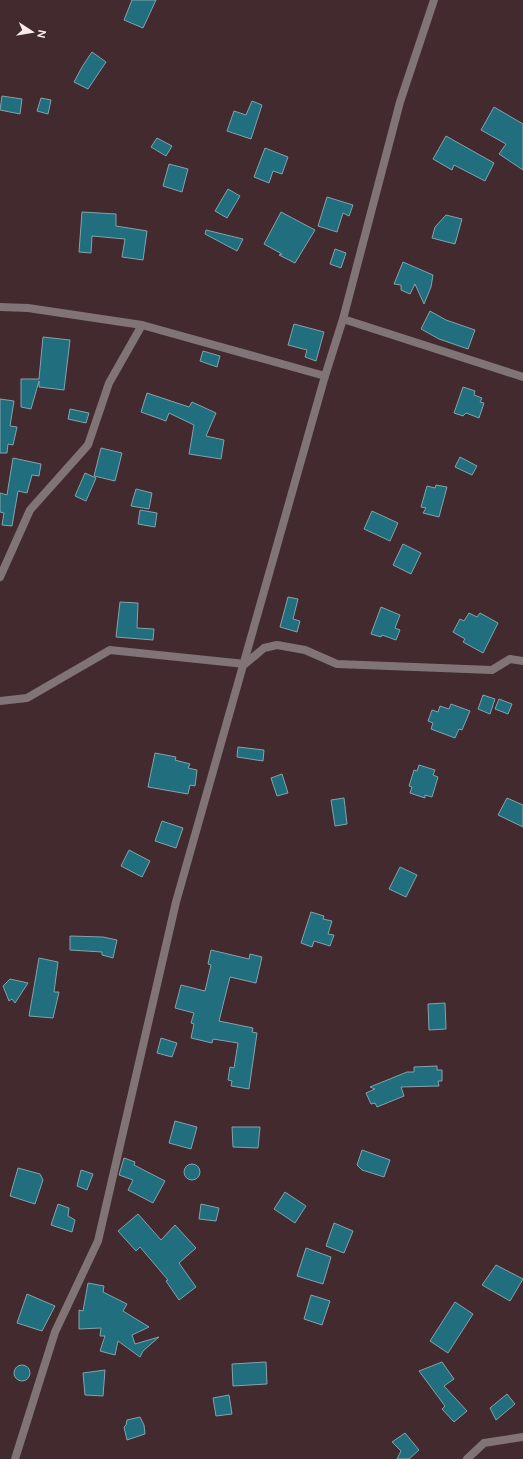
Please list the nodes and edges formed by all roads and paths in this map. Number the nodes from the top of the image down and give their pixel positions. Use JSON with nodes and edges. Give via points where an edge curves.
{"nodes":[{"id":1,"x":434,"y":0,"type":"edge"},
{"id":2,"x":0,"y":307,"type":"edge"},
{"id":3,"x":343,"y":319,"type":"junction"},
{"id":4,"x":142,"y":325,"type":"junction"},
{"id":5,"x":325,"y":376,"type":"junction"},
{"id":6,"x":523,"y":377,"type":"edge"},
{"id":7,"x":0,"y":577,"type":"edge"},
{"id":8,"x":523,"y":661,"type":"edge"},
{"id":9,"x":245,"y":664,"type":"junction"},
{"id":10,"x":0,"y":701,"type":"edge"},
{"id":11,"x":523,"y":1437,"type":"edge"},
{"id":12,"x":15,"y":1459,"type":"edge"},
{"id":13,"x":467,"y":1459,"type":"edge"}],
"edges":[{"from":1,"to":3,"type":"street","via":[[400,102]]},
{"from":2,"to":4,"type":"street","via":[[28,308]]},
{"from":3,"to":5,"type":"street"},
{"from":3,"to":6,"type":"street"},
{"from":4,"to":5,"type":"street"},
{"from":4,"to":7,"type":"street","via":[[109,383],[88,445],[30,510]]},
{"from":5,"to":9,"type":"street"},
{"from":8,"to":9,"type":"street","via":[[510,659],[492,670],[337,664],[306,650],[277,645],[264,648]]},
{"from":9,"to":10,"type":"street","via":[[110,650],[27,698]]},
{"from":9,"to":12,"type":"street","via":[[176,902],[98,1241],[55,1332]]},
{"from":11,"to":13,"type":"street","via":[[484,1443]]}]}
